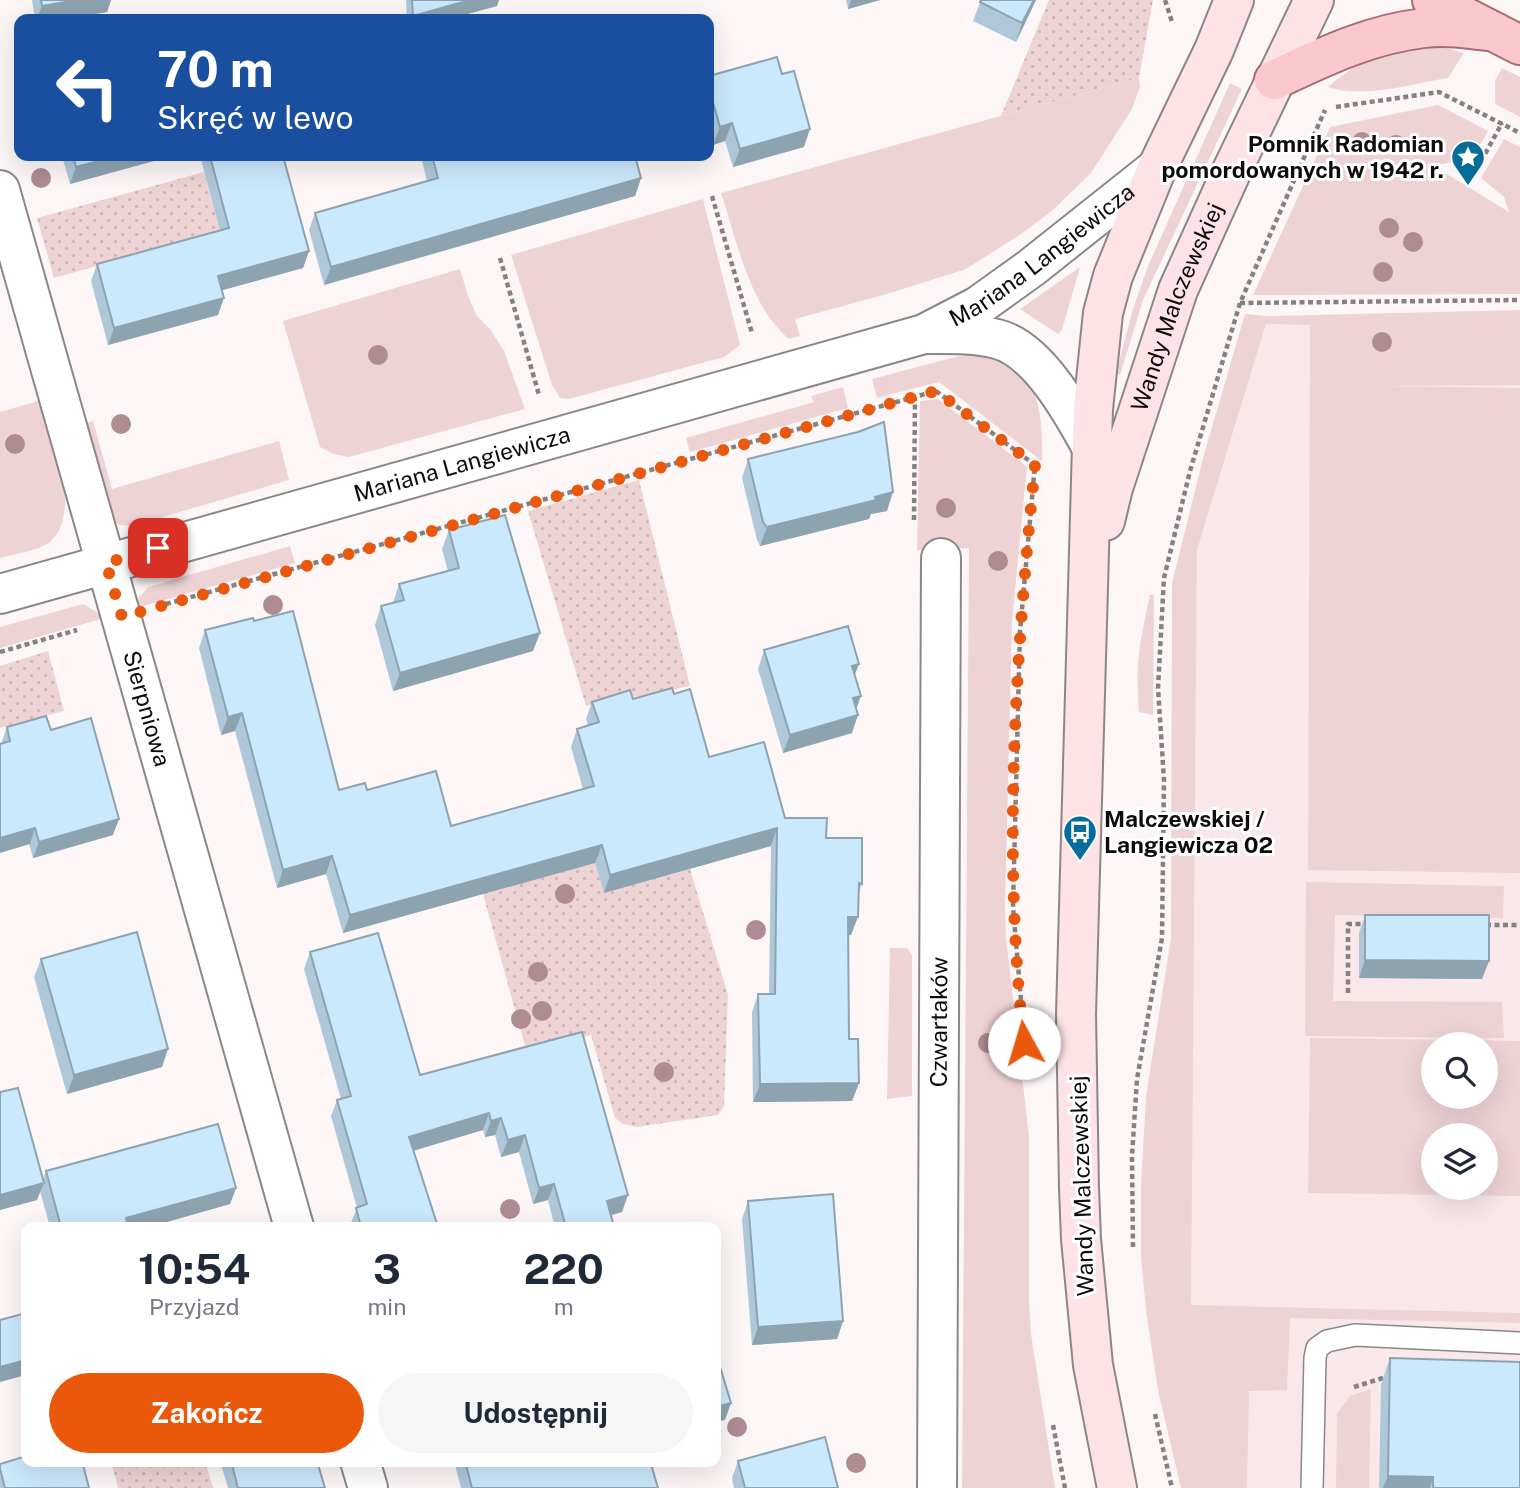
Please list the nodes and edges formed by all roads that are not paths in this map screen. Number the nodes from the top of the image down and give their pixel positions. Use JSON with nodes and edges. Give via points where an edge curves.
{"nodes":[{"id":1,"x":1234,"y":0,"type":"edge"},
{"id":2,"x":1314,"y":0,"type":"edge"},
{"id":3,"x":1432,"y":0,"type":"edge"},
{"id":4,"x":1508,"y":38,"type":"edge"},
{"id":5,"x":1274,"y":80,"type":"junction"},
{"id":6,"x":1157,"y":168,"type":"junction"},
{"id":7,"x":0,"y":190,"type":"edge"},
{"id":8,"x":924,"y":334,"type":"junction"},
{"id":9,"x":1092,"y":448,"type":"junction"},
{"id":10,"x":941,"y":558,"type":"road end"},
{"id":11,"x":106,"y":563,"type":"junction"},
{"id":12,"x":1088,"y":587,"type":"junction"},
{"id":13,"x":0,"y":594,"type":"edge"},
{"id":14,"x":293,"y":1222,"type":"edge"},
{"id":15,"x":1520,"y":1343,"type":"edge"},
{"id":16,"x":362,"y":1467,"type":"edge"},
{"id":17,"x":368,"y":1488,"type":"edge"},
{"id":18,"x":937,"y":1488,"type":"edge"},
{"id":19,"x":1117,"y":1488,"type":"edge"},
{"id":20,"x":1312,"y":1488,"type":"edge"}],
"edges":[{"from":1,"to":6,"type":"main road","name":"Wandy Malczewskiej"},
{"from":2,"to":5,"type":"main road","name":"Wandy Malczewskiej"},
{"from":3,"to":4,"type":"main road"},
{"from":4,"to":5,"type":"main road","via":[[1460,28],[1390,34],[1346,47]]},
{"from":5,"to":12,"type":"main road","name":"Wandy Malczewskiej","via":[[1178,290],[1113,488]]},
{"from":6,"to":8,"type":"street","name":"Mariana Langiewicza","via":[[978,306]]},
{"from":6,"to":9,"type":"main road","name":"Wandy Malczewskiej","via":[[1113,276],[1103,313]]},
{"from":7,"to":11,"type":"street","name":"Sierpniowa"},
{"from":8,"to":9,"type":"street","name":"Mariana Langiewicza","via":[[1000,339],[1023,353],[1050,380]]},
{"from":8,"to":11,"type":"street","name":"Mariana Langiewicza"},
{"from":9,"to":12,"type":"main road","name":"Wandy Malczewskiej"},
{"from":10,"to":18,"type":"street","name":"Czwartaków"},
{"from":11,"to":13,"type":"street","name":"Mariana Langiewicza"},
{"from":11,"to":14,"type":"street","name":"Sierpniowa"},
{"from":12,"to":19,"type":"main road","name":"Wandy Malczewskiej","via":[[1076,1014],[1080,1239],[1093,1365]]},
{"from":15,"to":20,"type":"lane","via":[[1355,1335],[1327,1341],[1317,1348],[1315,1358]]},
{"from":16,"to":17,"type":"street"}]}
